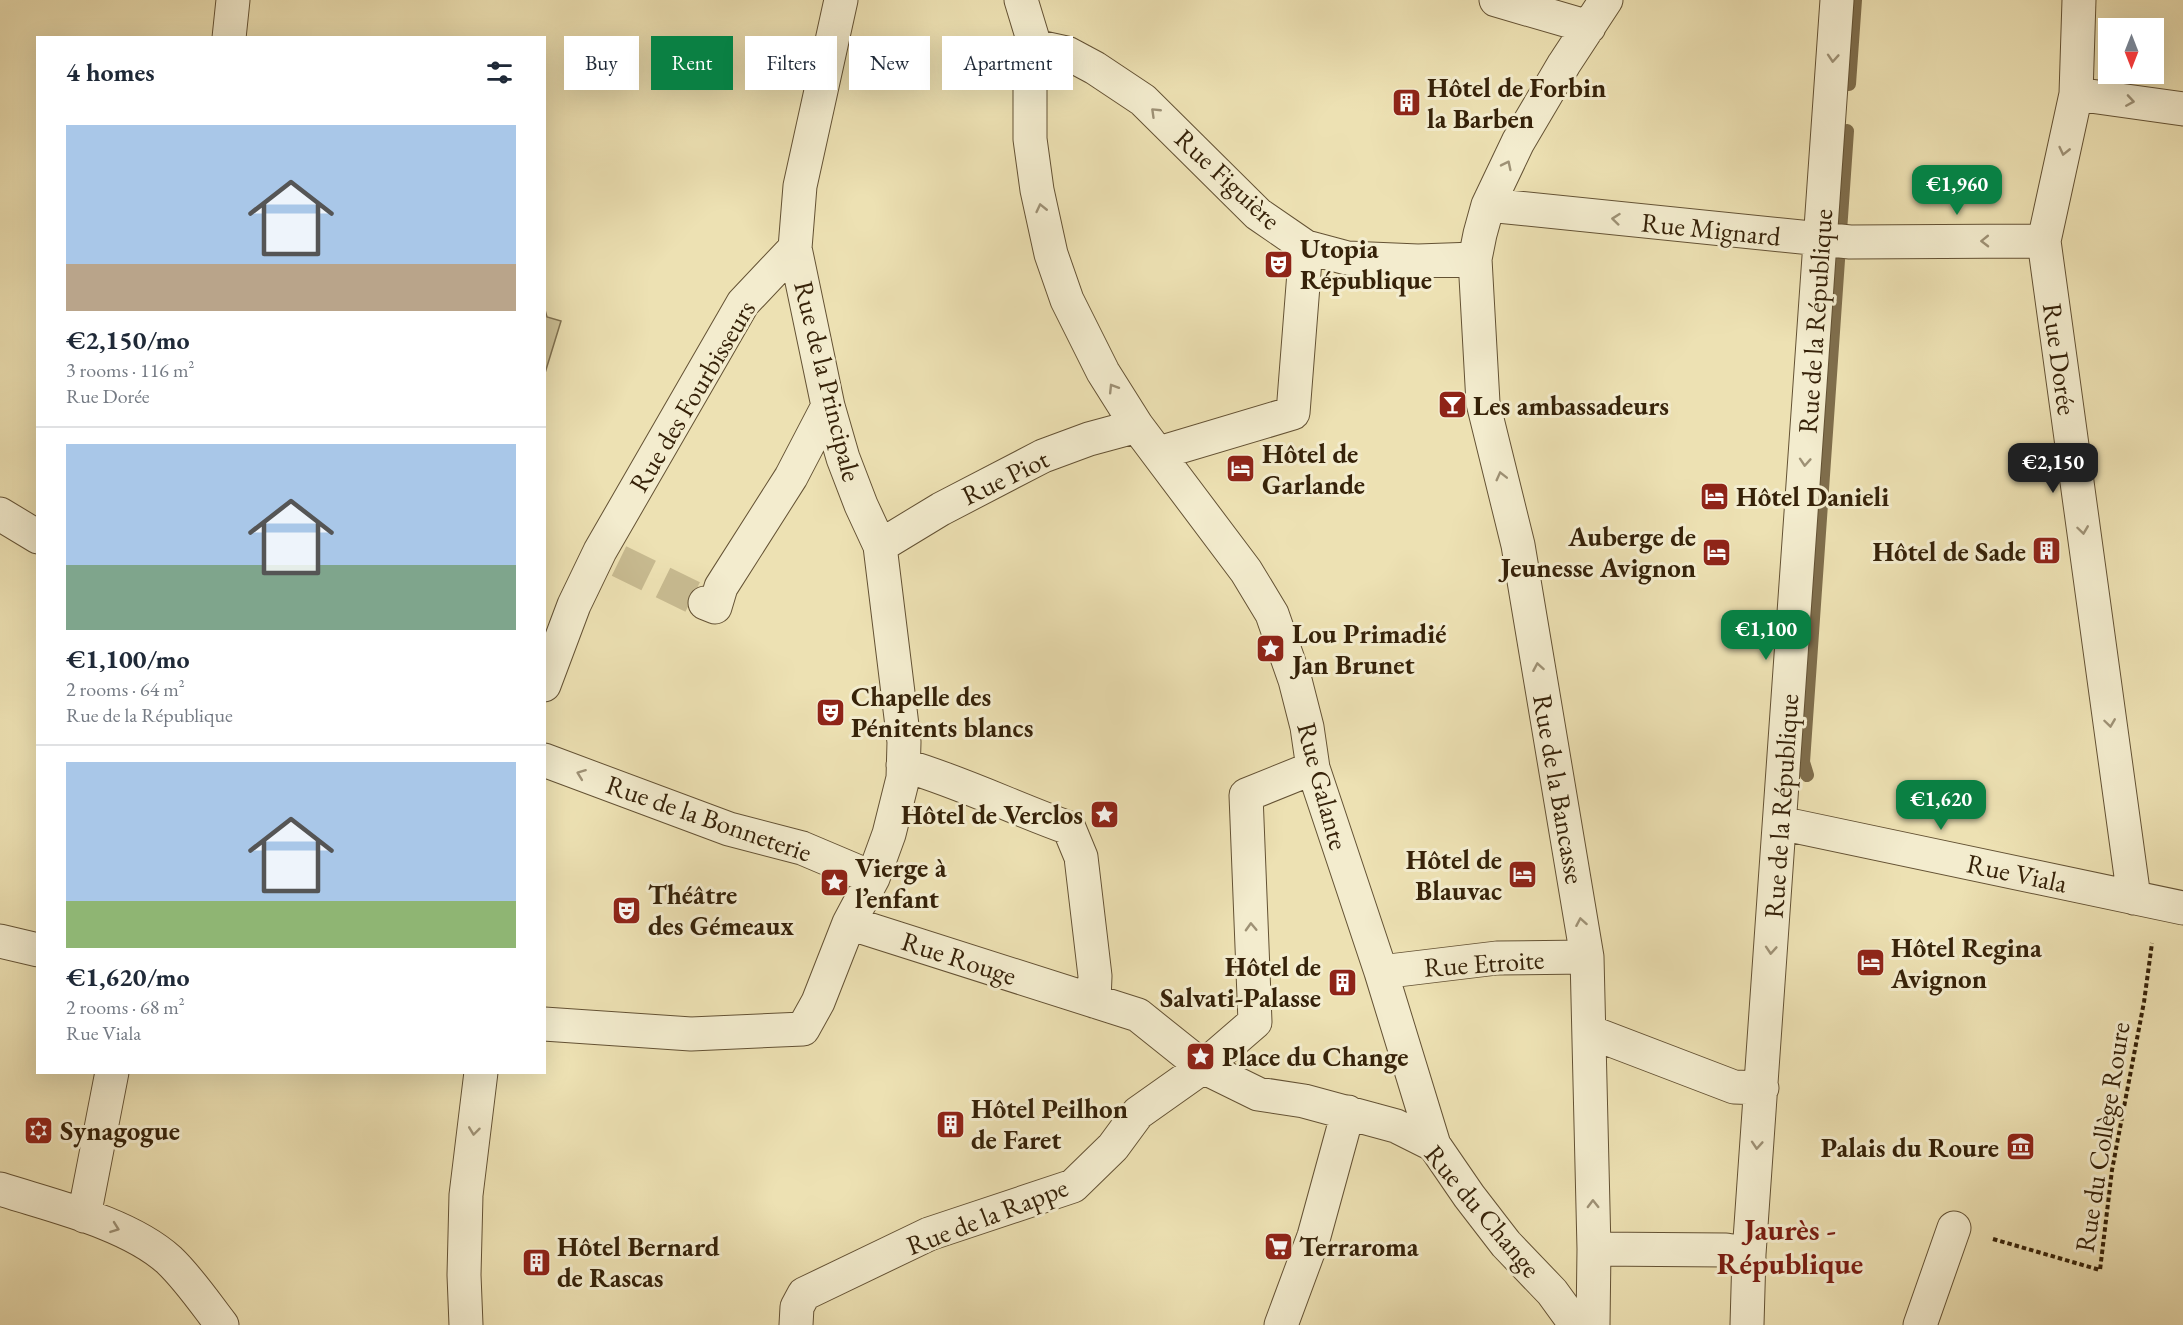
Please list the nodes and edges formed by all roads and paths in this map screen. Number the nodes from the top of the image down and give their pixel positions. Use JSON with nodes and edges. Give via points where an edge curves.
{"nodes":[{"id":1,"x":233,"y":0,"type":"edge"},
{"id":2,"x":841,"y":0,"type":"edge"},
{"id":3,"x":1020,"y":0,"type":"edge"},
{"id":4,"x":1496,"y":0,"type":"edge"},
{"id":5,"x":1606,"y":0,"type":"edge"},
{"id":6,"x":1837,"y":0,"type":"edge"},
{"id":7,"x":2079,"y":0,"type":"edge"},
{"id":8,"x":1589,"y":27,"type":"junction"},
{"id":9,"x":229,"y":36,"type":"edge"},
{"id":10,"x":1032,"y":36,"type":"edge"},
{"id":11,"x":1073,"y":56,"type":"edge"},
{"id":12,"x":1030,"y":90,"type":"edge"},
{"id":13,"x":2076,"y":93,"type":"junction"},
{"id":14,"x":2183,"y":109,"type":"edge"},
{"id":15,"x":1488,"y":206,"type":"junction"},
{"id":16,"x":1820,"y":240,"type":"junction"},
{"id":17,"x":2044,"y":241,"type":"junction"},
{"id":18,"x":1306,"y":247,"type":"junction"},
{"id":19,"x":795,"y":248,"type":"junction"},
{"id":20,"x":1475,"y":259,"type":"junction"},
{"id":21,"x":828,"y":406,"type":"junction"},
{"id":22,"x":1137,"y":426,"type":"junction"},
{"id":23,"x":1159,"y":453,"type":"junction"},
{"id":24,"x":0,"y":514,"type":"edge"},
{"id":25,"x":36,"y":536,"type":"edge"},
{"id":26,"x":880,"y":546,"type":"junction"},
{"id":27,"x":705,"y":603,"type":"dead end"},
{"id":28,"x":546,"y":680,"type":"edge"},
{"id":29,"x":546,"y":761,"type":"edge"},
{"id":30,"x":1313,"y":768,"type":"junction"},
{"id":31,"x":903,"y":772,"type":"junction"},
{"id":32,"x":1780,"y":823,"type":"junction"},
{"id":33,"x":873,"y":878,"type":"junction"},
{"id":34,"x":2134,"y":898,"type":"junction"},
{"id":35,"x":2183,"y":908,"type":"edge"},
{"id":36,"x":849,"y":923,"type":"junction"},
{"id":37,"x":0,"y":941,"type":"edge"},
{"id":38,"x":36,"y":950,"type":"edge"},
{"id":39,"x":1587,"y":957,"type":"junction"},
{"id":40,"x":1381,"y":972,"type":"junction"},
{"id":41,"x":1094,"y":1001,"type":"junction"},
{"id":42,"x":546,"y":1024,"type":"edge"},
{"id":43,"x":1590,"y":1032,"type":"junction"},
{"id":44,"x":1203,"y":1067,"type":"junction"},
{"id":45,"x":112,"y":1074,"type":"edge"},
{"id":46,"x":481,"y":1074,"type":"edge"},
{"id":47,"x":1762,"y":1088,"type":"junction"},
{"id":48,"x":1348,"y":1112,"type":"junction"},
{"id":49,"x":1434,"y":1145,"type":"junction"},
{"id":50,"x":0,"y":1189,"type":"edge"},
{"id":51,"x":84,"y":1216,"type":"junction"},
{"id":52,"x":1954,"y":1228,"type":"joint"},
{"id":53,"x":1594,"y":1249,"type":"junction"},
{"id":54,"x":1749,"y":1254,"type":"junction"},
{"id":55,"x":222,"y":1325,"type":"edge"},
{"id":56,"x":466,"y":1325,"type":"edge"},
{"id":57,"x":796,"y":1325,"type":"edge"},
{"id":58,"x":1281,"y":1325,"type":"edge"},
{"id":59,"x":1576,"y":1325,"type":"edge"},
{"id":60,"x":1593,"y":1325,"type":"edge"},
{"id":61,"x":1747,"y":1325,"type":"edge"},
{"id":62,"x":1920,"y":1325,"type":"edge"}],
"edges":[{"from":1,"to":9,"type":"street"},
{"from":2,"to":19,"type":"street","via":[[800,186]]},
{"from":3,"to":10,"type":"street"},
{"from":4,"to":8,"type":"street"},
{"from":5,"to":8,"type":"street","name":"Rue de la Bancasse"},
{"from":6,"to":16,"type":"street","name":"Rue de la République","one_way":true},
{"from":7,"to":13,"type":"street","name":"Rue Dorée"},
{"from":15,"to":8,"type":"street","name":"Rue de la Bancasse","one_way":true,"via":[[1518,142]]},
{"from":18,"to":11,"type":"street","name":"Rue Figuière","one_way":true,"via":[[1258,214],[1143,100]]},
{"from":22,"to":12,"type":"street","name":"Rue Galante","one_way":true,"via":[[1103,372],[1067,300],[1051,254],[1030,139]]},
{"from":13,"to":14,"type":"street","one_way":true},
{"from":13,"to":17,"type":"street","name":"Rue Dorée","one_way":true},
{"from":16,"to":15,"type":"street","name":"Rue Mignard","one_way":true},
{"from":15,"to":20,"type":"street","name":"Rue de la Bancasse"},
{"from":17,"to":16,"type":"street","name":"Rue Mignard","one_way":true},
{"from":16,"to":32,"type":"street","name":"Rue de la République","one_way":true},
{"from":17,"to":34,"type":"street","name":"Rue Dorée","one_way":true},
{"from":18,"to":20,"type":"street","name":"Rue Figuière","via":[[1347,258]]},
{"from":18,"to":23,"type":"street","via":[[1293,412]]},
{"from":19,"to":21,"type":"street","name":"Rue de la Principale"},
{"from":19,"to":28,"type":"street","name":"Rue des Fourbisseurs","via":[[743,303],[610,556],[574,605]]},
{"from":39,"to":20,"type":"street","name":"Rue de la Bancasse","one_way":true,"via":[[1518,545],[1483,403]]},
{"from":21,"to":26,"type":"street","name":"Rue de la Principale","via":[[843,458]]},
{"from":21,"to":27,"type":"street","via":[[791,477],[722,587],[715,607]]},
{"from":22,"to":23,"type":"street","name":"Rue Galante"},
{"from":22,"to":26,"type":"street","name":"Rue Piot","via":[[1043,456]]},
{"from":23,"to":30,"type":"street","name":"Rue Galante","via":[[1246,571],[1272,614],[1295,680]]},
{"from":24,"to":25,"type":"street"},
{"from":26,"to":31,"type":"street","name":"Rue de la Principale","via":[[904,742]]},
{"from":33,"to":29,"type":"street","name":"Rue de la Bonneterie","one_way":true,"via":[[802,848],[729,829]]},
{"from":30,"to":40,"type":"street","name":"Rue Galante"},
{"from":44,"to":30,"type":"street","name":"Rue de la Rappe","one_way":true,"via":[[1255,1022],[1246,795]]},
{"from":31,"to":33,"type":"street","via":[[889,834]]},
{"from":31,"to":41,"type":"street","via":[[991,795],[1069,828],[1081,857],[1095,976]]},
{"from":32,"to":34,"type":"street","name":"Rue Viala"},
{"from":32,"to":47,"type":"street","name":"Rue de la République","one_way":true},
{"from":33,"to":36,"type":"street"},
{"from":34,"to":35,"type":"street","name":"Rue Viala"},
{"from":34,"to":52,"type":"path","name":"Rue du Collège Roure","via":[[2153,946],[2112,1170],[2100,1270]]},
{"from":36,"to":41,"type":"street","name":"Rue Rouge"},
{"from":36,"to":42,"type":"street","via":[[818,1002],[803,1029],[691,1034]]},
{"from":37,"to":38,"type":"street"},
{"from":39,"to":40,"type":"street","name":"Rue Etroite","via":[[1497,958]]},
{"from":39,"to":43,"type":"street","name":"Rue de la Bancasse"},
{"from":40,"to":49,"type":"street","name":"Rue Galante"},
{"from":41,"to":44,"type":"street","name":"Rue Rouge","via":[[1138,1015]]},
{"from":43,"to":47,"type":"street","via":[[1734,1087]]},
{"from":53,"to":43,"type":"street","name":"Rue de la Bancasse","one_way":true},
{"from":44,"to":48,"type":"street","name":"Rue du Change","via":[[1258,1094]]},
{"from":44,"to":57,"type":"street","name":"Rue de la Rappe","via":[[1138,1113],[1113,1147],[1073,1186],[929,1234],[804,1294],[797,1307]]},
{"from":45,"to":51,"type":"street"},
{"from":46,"to":56,"type":"street","one_way":true,"via":[[466,1195]]},
{"from":47,"to":54,"type":"street","name":"Rue de la République","one_way":true},
{"from":48,"to":49,"type":"street","name":"Rue du Change","via":[[1396,1126]]},
{"from":48,"to":58,"type":"street","via":[[1314,1236]]},
{"from":49,"to":59,"type":"street","name":"Rue du Change","via":[[1500,1236],[1552,1292]]},
{"from":50,"to":51,"type":"street"},
{"from":51,"to":55,"type":"street","one_way":true,"via":[[135,1236],[169,1260]]},
{"from":52,"to":62,"type":"street"},
{"from":53,"to":54,"type":"street","via":[[1726,1250]]},
{"from":53,"to":60,"type":"street","name":"Rue de la Bancasse"},
{"from":54,"to":61,"type":"street","name":"Rue de la République"}]}
